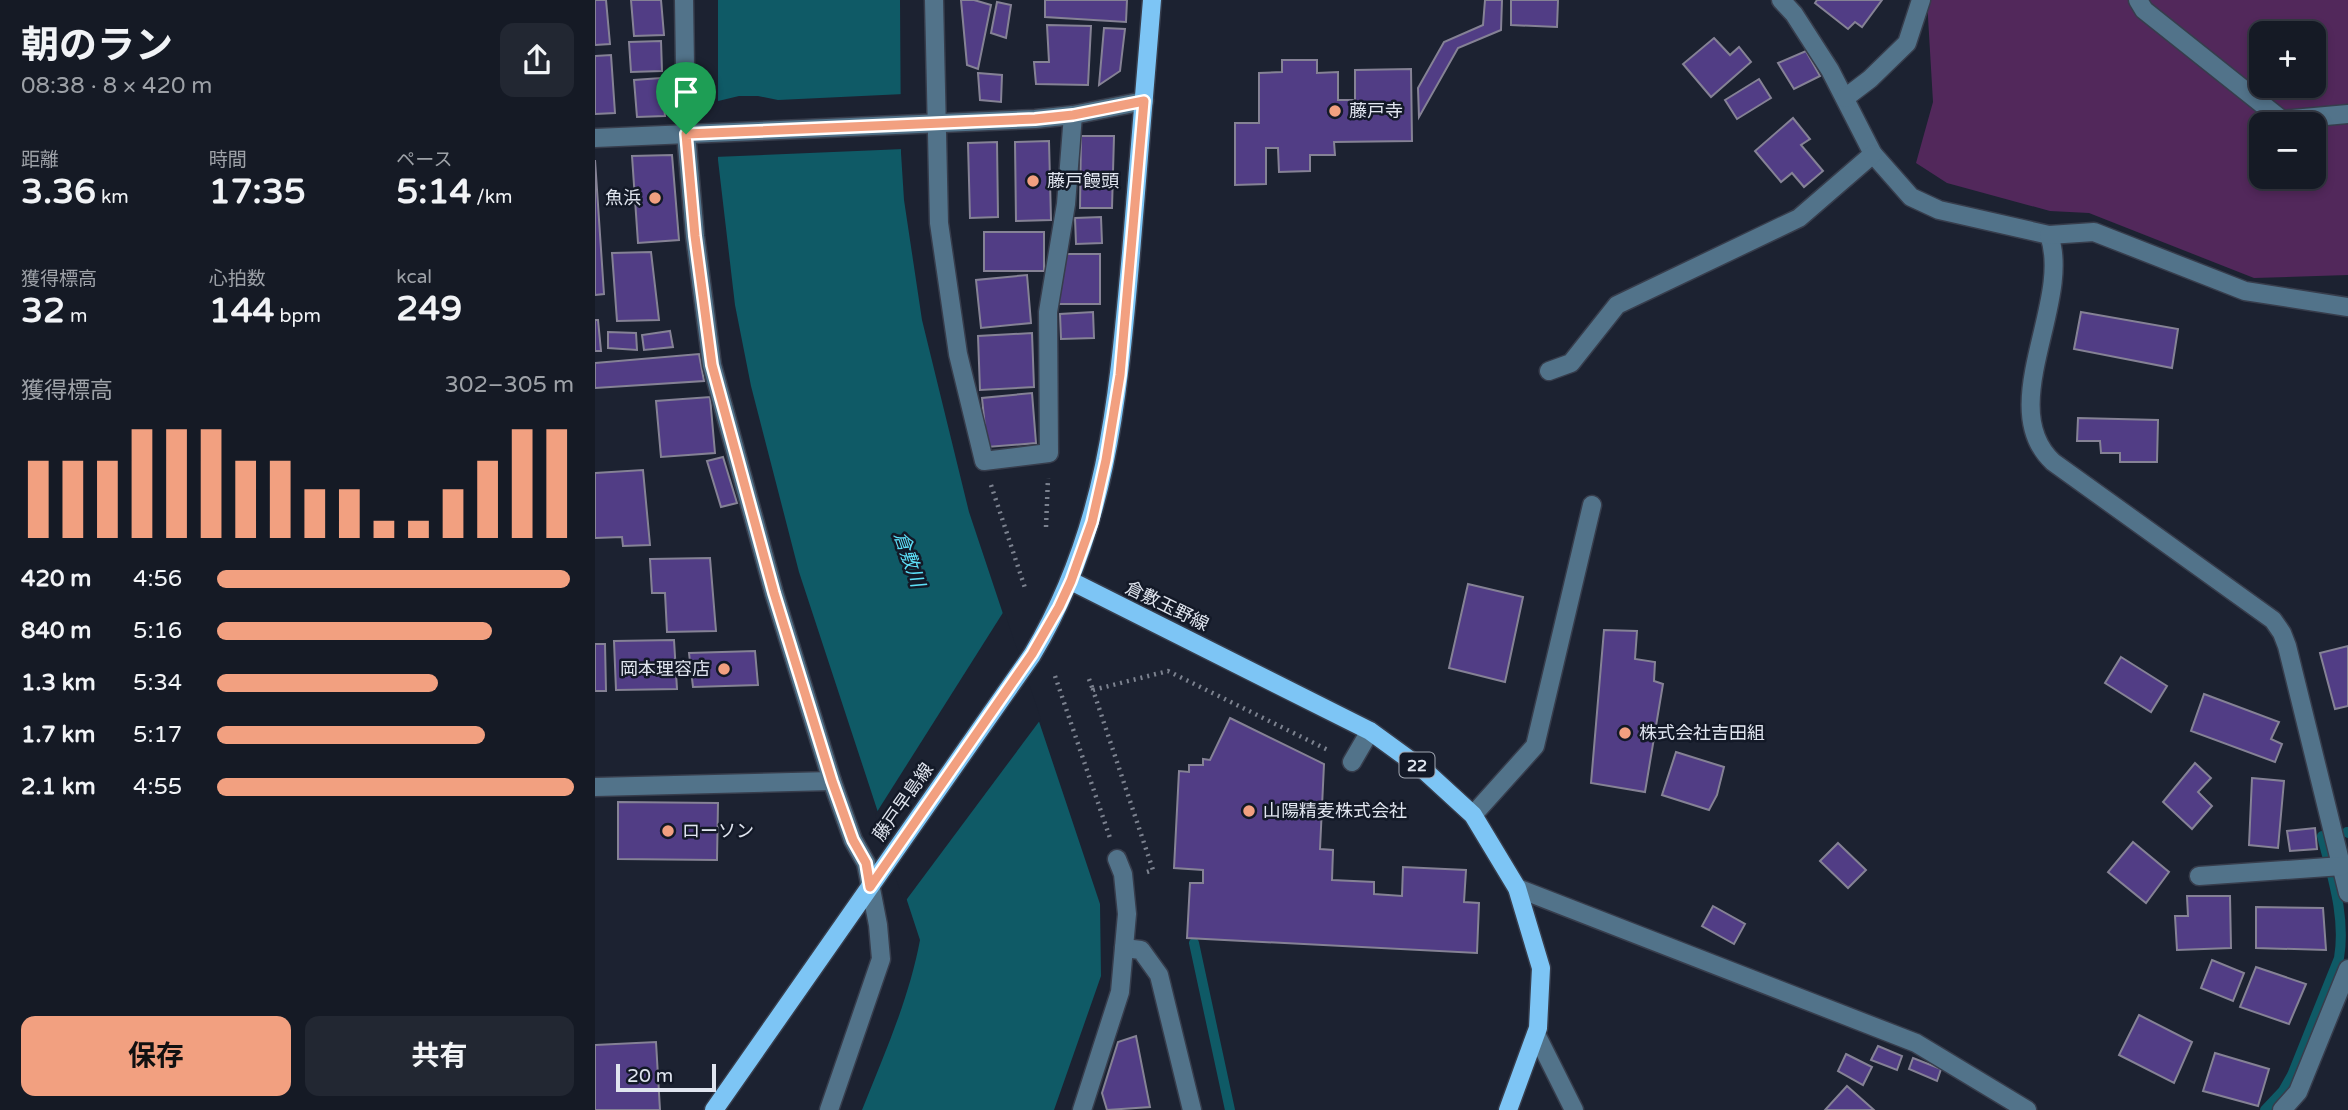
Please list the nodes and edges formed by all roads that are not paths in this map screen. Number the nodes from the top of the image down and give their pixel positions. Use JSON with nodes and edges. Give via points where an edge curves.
{"nodes":[{"id":1,"x":684,"y":0,"type":"edge"},
{"id":2,"x":934,"y":0,"type":"edge"},
{"id":3,"x":1152,"y":0,"type":"edge"},
{"id":4,"x":1781,"y":0,"type":"edge"},
{"id":5,"x":1921,"y":0,"type":"edge"},
{"id":6,"x":2138,"y":0,"type":"edge"},
{"id":7,"x":1845,"y":98,"type":"junction"},
{"id":8,"x":1144,"y":101,"type":"junction"},
{"id":9,"x":2348,"y":114,"type":"edge"},
{"id":10,"x":1073,"y":115,"type":"junction"},
{"id":11,"x":928,"y":125,"type":"junction"},
{"id":12,"x":691,"y":134,"type":"junction"},
{"id":13,"x":595,"y":138,"type":"edge"},
{"id":14,"x":1873,"y":154,"type":"junction"},
{"id":15,"x":2049,"y":235,"type":"junction"},
{"id":16,"x":2348,"y":307,"type":"edge"},
{"id":17,"x":1549,"y":371,"type":"dead end"},
{"id":18,"x":1592,"y":505,"type":"dead end"},
{"id":19,"x":1071,"y":581,"type":"junction"},
{"id":20,"x":1370,"y":731,"type":"junction"},
{"id":21,"x":1352,"y":762,"type":"road end"},
{"id":22,"x":832,"y":781,"type":"junction"},
{"id":23,"x":595,"y":787,"type":"edge"},
{"id":24,"x":1473,"y":815,"type":"junction"},
{"id":25,"x":1117,"y":859,"type":"road end"},
{"id":26,"x":2333,"y":867,"type":"junction"},
{"id":27,"x":2199,"y":876,"type":"dead end"},
{"id":28,"x":875,"y":880,"type":"junction"},
{"id":29,"x":1517,"y":888,"type":"junction"},
{"id":30,"x":2348,"y":893,"type":"edge"},
{"id":31,"x":1124,"y":948,"type":"junction"},
{"id":32,"x":2348,"y":969,"type":"edge"},
{"id":33,"x":1536,"y":1034,"type":"junction"},
{"id":34,"x":714,"y":1110,"type":"edge"},
{"id":35,"x":829,"y":1110,"type":"edge"},
{"id":36,"x":1081,"y":1110,"type":"edge"},
{"id":37,"x":1192,"y":1110,"type":"edge"},
{"id":38,"x":1508,"y":1110,"type":"edge"},
{"id":39,"x":1574,"y":1110,"type":"edge"},
{"id":40,"x":2027,"y":1110,"type":"edge"},
{"id":41,"x":2282,"y":1110,"type":"edge"}],
"edges":[{"from":1,"to":12,"type":"street"},
{"from":2,"to":11,"type":"street"},
{"from":3,"to":8,"type":"main road"},
{"from":4,"to":7,"type":"street"},
{"from":5,"to":7,"type":"street","via":[[1907,43]]},
{"from":6,"to":9,"type":"street","via":[[2144,10],[2282,120]]},
{"from":7,"to":14,"type":"street"},
{"from":8,"to":10,"type":"street"},
{"from":8,"to":19,"type":"main road","via":[[1120,375],[1095,509]]},
{"from":10,"to":11,"type":"street"},
{"from":10,"to":11,"type":"street","via":[[1066,204],[1048,312],[1049,453],[984,461],[958,354]]},
{"from":11,"to":12,"type":"street"},
{"from":12,"to":13,"type":"street"},
{"from":12,"to":22,"type":"street","via":[[695,236],[712,365],[774,593]]},
{"from":14,"to":15,"type":"street","via":[[1911,197],[1939,210]]},
{"from":14,"to":17,"type":"street","via":[[1799,218],[1617,305],[1571,363]]},
{"from":15,"to":16,"type":"street","via":[[2094,232],[2245,291]]},
{"from":15,"to":26,"type":"street","via":[[2054,249],[2053,276],[2030,403],[2033,431],[2042,452],[2273,620],[2287,646]]},
{"from":18,"to":24,"type":"street","via":[[1535,746]]},
{"from":19,"to":20,"type":"main road","name":"倉敷玉野線","number":"22"},
{"from":19,"to":28,"type":"main road","name":"藤戸早島線","via":[[1032,654]]},
{"from":20,"to":21,"type":"street"},
{"from":20,"to":24,"type":"main road","name":"倉敷玉野線","number":"22","via":[[1425,771]]},
{"from":22,"to":23,"type":"street"},
{"from":22,"to":28,"type":"street","via":[[853,840]]},
{"from":24,"to":29,"type":"main road","name":"倉敷玉野線","number":"22"},
{"from":25,"to":31,"type":"street","via":[[1128,914]]},
{"from":26,"to":27,"type":"street"},
{"from":26,"to":30,"type":"street"},
{"from":28,"to":34,"type":"main road","name":"藤戸早島線"},
{"from":28,"to":35,"type":"street","via":[[881,959]]},
{"from":29,"to":33,"type":"main road","name":"倉敷玉野線","number":"22","via":[[1541,968]]},
{"from":29,"to":40,"type":"street","via":[[1916,1043]]},
{"from":31,"to":36,"type":"street","via":[[1120,992]]},
{"from":31,"to":37,"type":"street","via":[[1141,950],[1159,975]]},
{"from":32,"to":41,"type":"street","via":[[2298,1092]]},
{"from":33,"to":38,"type":"main road","name":"倉敷玉野線","number":"22"},
{"from":33,"to":39,"type":"street"}]}
